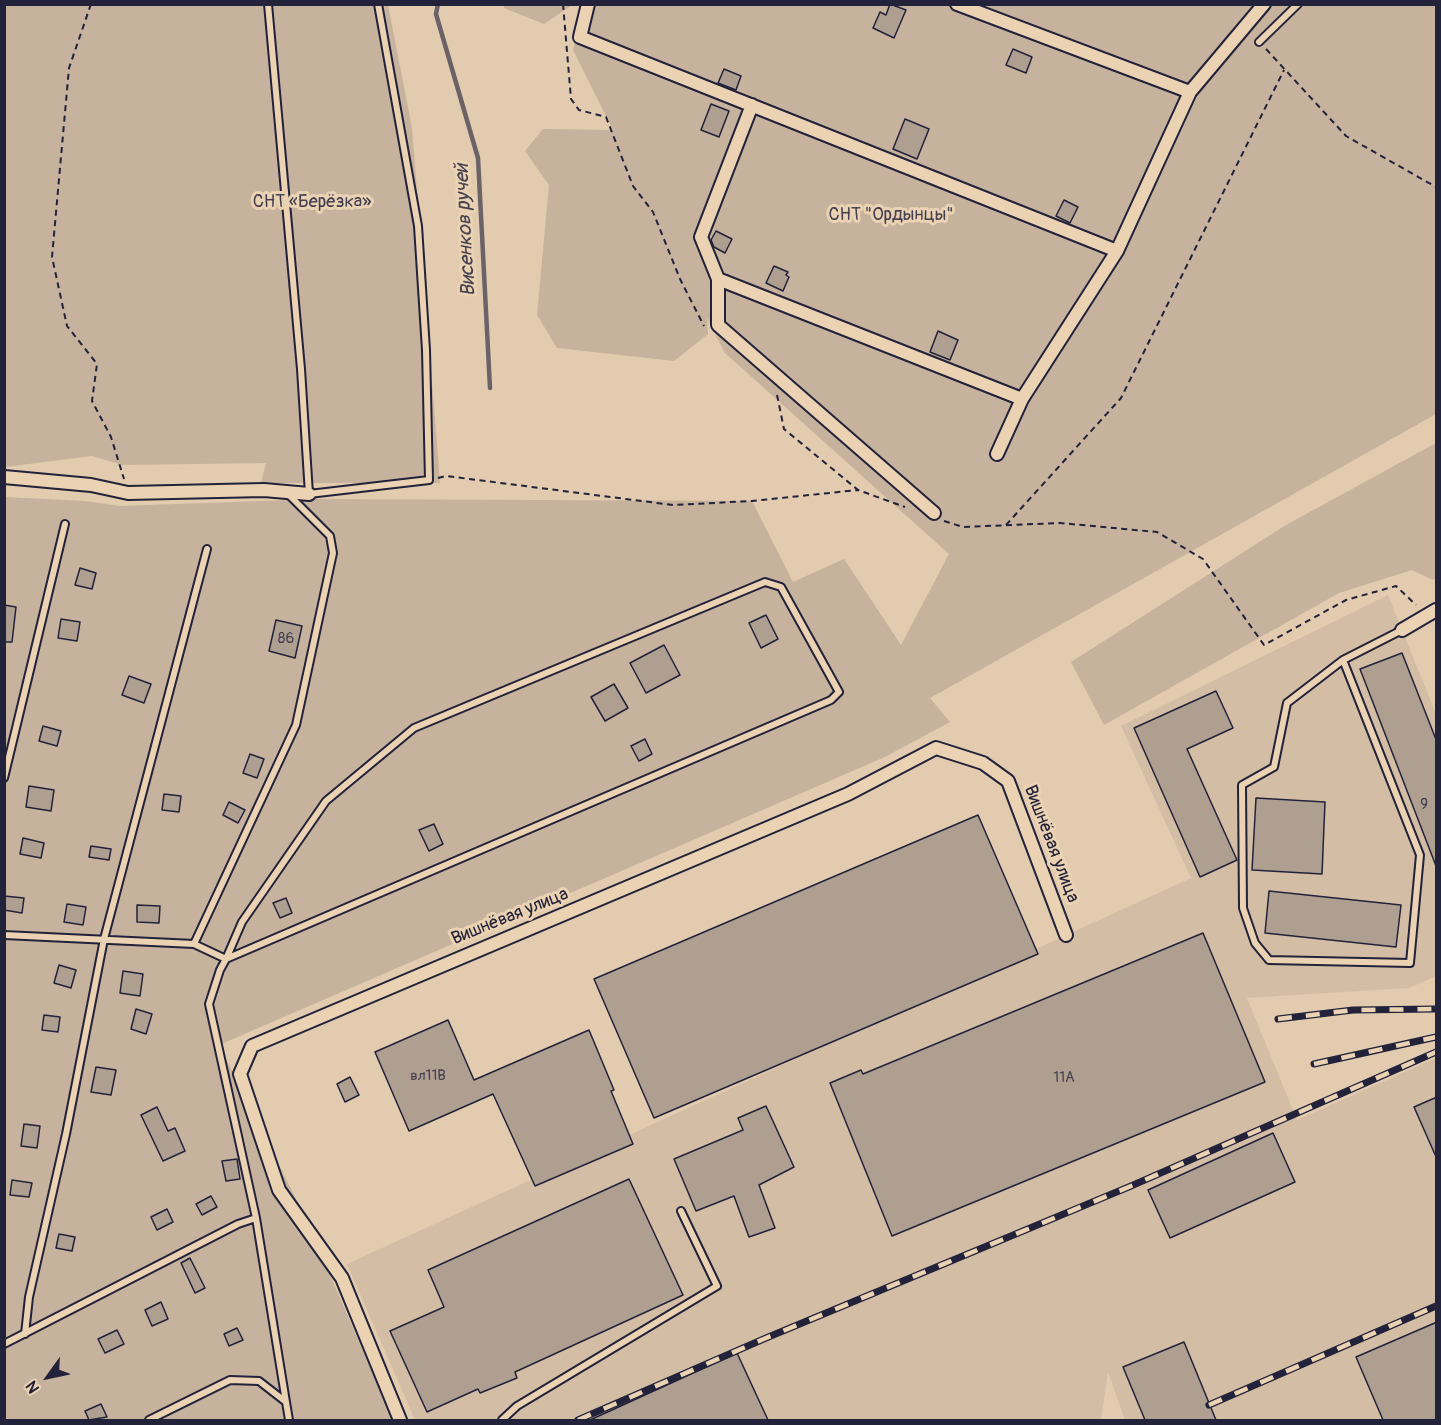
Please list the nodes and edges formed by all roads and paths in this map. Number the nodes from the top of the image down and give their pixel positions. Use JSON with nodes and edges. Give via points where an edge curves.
{"nodes":[{"id":1,"x":91,"y":4,"type":"edge"},
{"id":2,"x":268,"y":4,"type":"edge"},
{"id":3,"x":378,"y":4,"type":"edge"},
{"id":4,"x":563,"y":4,"type":"edge"},
{"id":5,"x":588,"y":4,"type":"edge"},
{"id":6,"x":957,"y":4,"type":"edge"},
{"id":7,"x":1264,"y":4,"type":"edge"},
{"id":8,"x":1298,"y":4,"type":"edge"},
{"id":9,"x":1259,"y":42,"type":"joint"},
{"id":10,"x":1284,"y":70,"type":"junction"},
{"id":11,"x":1190,"y":92,"type":"junction"},
{"id":12,"x":752,"y":105,"type":"junction"},
{"id":13,"x":1437,"y":188,"type":"edge"},
{"id":14,"x":1117,"y":251,"type":"junction"},
{"id":15,"x":718,"y":279,"type":"junction"},
{"id":16,"x":729,"y":336,"type":"junction"},
{"id":17,"x":775,"y":386,"type":"dead end"},
{"id":18,"x":1022,"y":399,"type":"junction"},
{"id":19,"x":997,"y":454,"type":"dead end"},
{"id":20,"x":4,"y":477,"type":"edge"},
{"id":21,"x":429,"y":480,"type":"junction"},
{"id":22,"x":858,"y":490,"type":"junction"},
{"id":23,"x":285,"y":492,"type":"junction"},
{"id":24,"x":128,"y":493,"type":"junction"},
{"id":25,"x":309,"y":494,"type":"junction"},
{"id":26,"x":911,"y":509,"type":"dead end"},
{"id":27,"x":938,"y":516,"type":"joint"},
{"id":28,"x":65,"y":524,"type":"dead end"},
{"id":29,"x":1006,"y":525,"type":"junction"},
{"id":30,"x":207,"y":549,"type":"dead end"},
{"id":31,"x":1432,"y":613,"type":"edge"},
{"id":32,"x":1402,"y":630,"type":"joint"},
{"id":33,"x":1344,"y":660,"type":"junction"},
{"id":34,"x":4,"y":778,"type":"edge"},
{"id":35,"x":4,"y":935,"type":"edge"},
{"id":36,"x":1066,"y":935,"type":"dead end"},
{"id":37,"x":104,"y":939,"type":"junction"},
{"id":38,"x":194,"y":944,"type":"junction"},
{"id":39,"x":226,"y":959,"type":"junction"},
{"id":40,"x":681,"y":1211,"type":"dead end"},
{"id":41,"x":256,"y":1218,"type":"junction"},
{"id":42,"x":25,"y":1334,"type":"junction"},
{"id":43,"x":4,"y":1344,"type":"edge"},
{"id":44,"x":286,"y":1402,"type":"junction"},
{"id":45,"x":149,"y":1420,"type":"edge"},
{"id":46,"x":289,"y":1420,"type":"edge"},
{"id":47,"x":400,"y":1420,"type":"edge"},
{"id":48,"x":502,"y":1420,"type":"edge"}],
"edges":[{"from":1,"to":24,"type":"path","via":[[69,68],[52,257],[67,326],[97,364],[92,400],[111,436]]},
{"from":2,"to":25,"type":"lane"},
{"from":3,"to":21,"type":"lane","via":[[418,226]]},
{"from":4,"to":16,"type":"path","via":[[571,99],[579,110],[606,117],[633,186],[653,212],[708,334]]},
{"from":5,"to":12,"type":"street","via":[[580,37]]},
{"from":6,"to":11,"type":"street"},
{"from":7,"to":11,"type":"street"},
{"from":8,"to":9,"type":"lane"},
{"from":9,"to":10,"type":"path"},
{"from":10,"to":13,"type":"path","via":[[1346,135]]},
{"from":10,"to":29,"type":"path","via":[[1121,398]]},
{"from":11,"to":14,"type":"street"},
{"from":12,"to":14,"type":"street"},
{"from":12,"to":15,"type":"street","via":[[701,237]]},
{"from":14,"to":18,"type":"street"},
{"from":15,"to":16,"type":"street","via":[[718,325]]},
{"from":15,"to":18,"type":"street"},
{"from":16,"to":27,"type":"street"},
{"from":17,"to":22,"type":"path","via":[[784,429]]},
{"from":18,"to":19,"type":"street"},
{"from":20,"to":24,"type":"street","via":[[91,485]]},
{"from":21,"to":22,"type":"path","via":[[446,476],[673,505]]},
{"from":21,"to":25,"type":"lane"},
{"from":22,"to":26,"type":"path"},
{"from":23,"to":24,"type":"street"},
{"from":23,"to":25,"type":"street"},
{"from":23,"to":38,"type":"lane","via":[[330,536],[333,553],[296,725]]},
{"from":27,"to":29,"type":"path","via":[[963,527]]},
{"from":28,"to":34,"type":"lane"},
{"from":29,"to":31,"type":"path","via":[[1060,523],[1157,532],[1203,559],[1264,645],[1346,600],[1395,586]]},
{"from":30,"to":37,"type":"lane"},
{"from":31,"to":32,"type":"street"},
{"from":32,"to":33,"type":"lane"},
{"from":33,"to":33,"type":"lane","via":[[1287,703],[1274,767],[1242,785],[1243,908],[1255,943],[1269,960],[1410,963],[1420,855]]},
{"from":35,"to":37,"type":"lane"},
{"from":36,"to":47,"type":"street","name":"Вишнёвая улица","via":[[1008,781],[983,763],[936,748],[837,798],[252,1046],[240,1074],[279,1190],[342,1278]]},
{"from":37,"to":38,"type":"lane"},
{"from":37,"to":42,"type":"lane","via":[[29,1297]]},
{"from":38,"to":39,"type":"lane"},
{"from":39,"to":39,"type":"lane","via":[[242,922],[326,801],[414,728],[765,582],[781,587],[839,692],[831,700]]},
{"from":39,"to":41,"type":"lane","via":[[209,1004]]},
{"from":40,"to":48,"type":"lane","via":[[717,1286],[517,1406]]},
{"from":41,"to":42,"type":"lane"},
{"from":41,"to":44,"type":"lane"},
{"from":42,"to":43,"type":"lane"},
{"from":44,"to":45,"type":"lane","via":[[259,1381],[230,1380]]},
{"from":44,"to":46,"type":"lane"}]}
